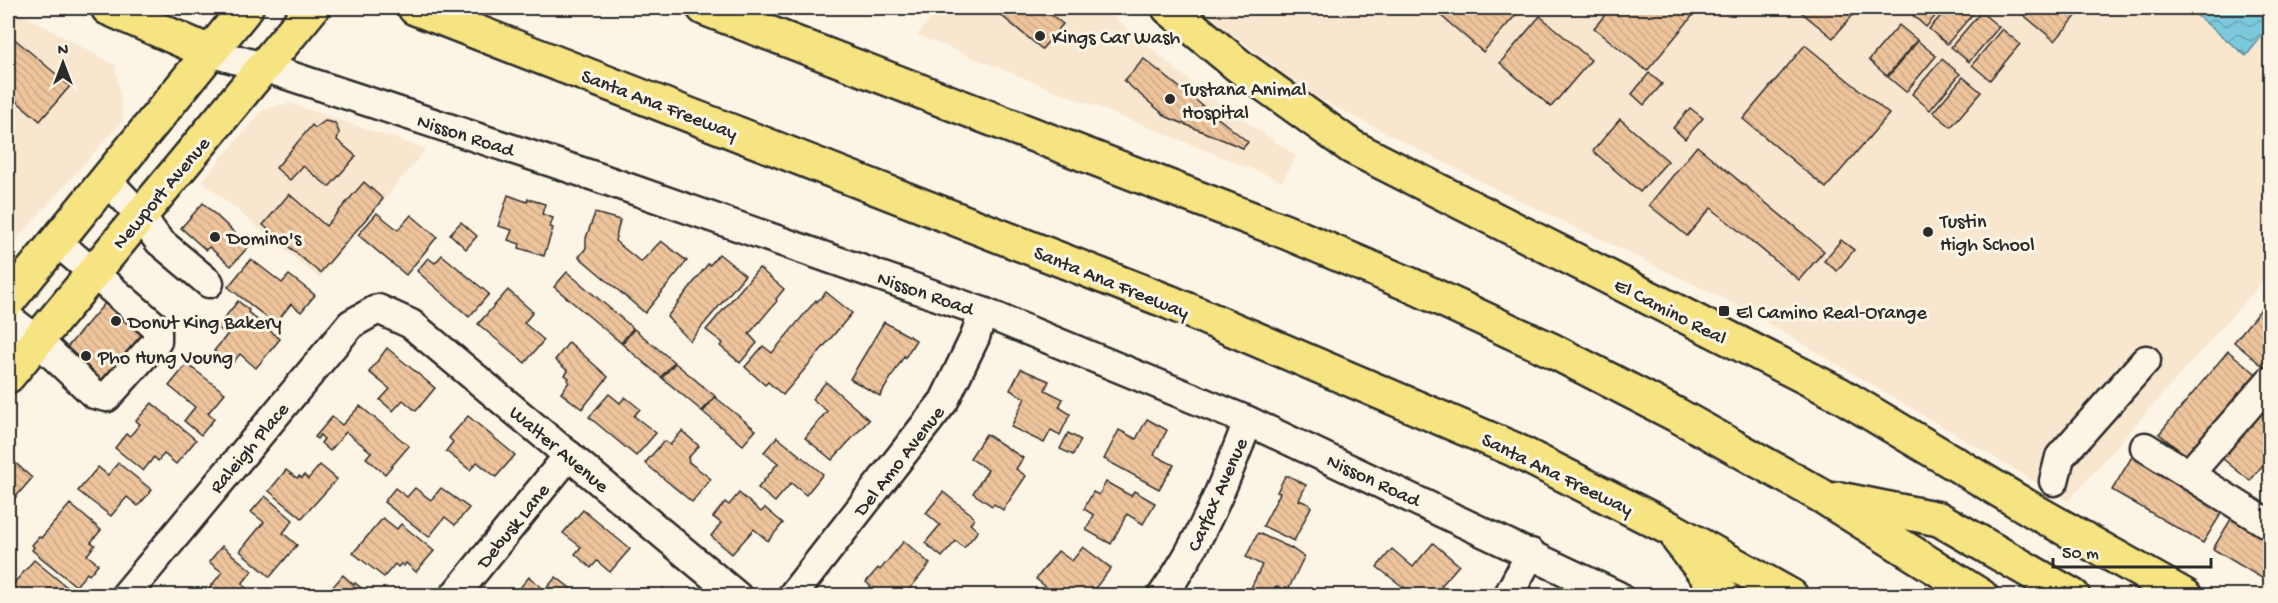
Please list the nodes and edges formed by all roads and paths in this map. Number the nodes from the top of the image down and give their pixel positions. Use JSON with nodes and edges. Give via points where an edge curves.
{"nodes":[{"id":1,"x":108,"y":8,"type":"edge"},
{"id":2,"x":246,"y":8,"type":"edge"},
{"id":3,"x":312,"y":8,"type":"edge"},
{"id":4,"x":415,"y":8,"type":"edge"},
{"id":5,"x":704,"y":8,"type":"edge"},
{"id":6,"x":1169,"y":8,"type":"edge"},
{"id":7,"x":209,"y":52,"type":"junction"},
{"id":8,"x":263,"y":67,"type":"junction"},
{"id":9,"x":106,"y":179,"type":"junction"},
{"id":10,"x":140,"y":215,"type":"junction"},
{"id":11,"x":56,"y":241,"type":"junction"},
{"id":12,"x":92,"y":273,"type":"junction"},
{"id":13,"x":209,"y":283,"type":"dead end"},
{"id":14,"x":8,"y":300,"type":"edge"},
{"id":15,"x":378,"y":309,"type":"joint"},
{"id":16,"x":983,"y":312,"type":"junction"},
{"id":17,"x":8,"y":318,"type":"edge"},
{"id":18,"x":37,"y":340,"type":"junction"},
{"id":19,"x":2146,"y":360,"type":"dead end"},
{"id":20,"x":8,"y":376,"type":"edge"},
{"id":21,"x":2271,"y":381,"type":"edge"},
{"id":22,"x":1248,"y":421,"type":"junction"},
{"id":23,"x":2145,"y":447,"type":"dead end"},
{"id":24,"x":569,"y":455,"type":"junction"},
{"id":25,"x":2189,"y":474,"type":"junction"},
{"id":26,"x":2054,"y":480,"type":"dead end"},
{"id":27,"x":1820,"y":495,"type":"junction"},
{"id":28,"x":2271,"y":525,"type":"edge"},
{"id":29,"x":1671,"y":529,"type":"junction"},
{"id":30,"x":1531,"y":553,"type":"junction"},
{"id":31,"x":125,"y":596,"type":"edge"},
{"id":32,"x":454,"y":596,"type":"edge"},
{"id":33,"x":737,"y":596,"type":"edge"},
{"id":34,"x":792,"y":596,"type":"edge"},
{"id":35,"x":1162,"y":596,"type":"edge"},
{"id":36,"x":1508,"y":596,"type":"edge"},
{"id":37,"x":1618,"y":596,"type":"edge"},
{"id":38,"x":1723,"y":596,"type":"edge"},
{"id":39,"x":1791,"y":596,"type":"edge"},
{"id":40,"x":1981,"y":596,"type":"edge"},
{"id":41,"x":2073,"y":596,"type":"edge"},
{"id":42,"x":2185,"y":596,"type":"edge"}],
"edges":[{"from":1,"to":7,"type":"main road"},
{"from":2,"to":7,"type":"main road"},
{"from":3,"to":8,"type":"main road","name":"Newport Avenue"},
{"from":4,"to":29,"type":"main road","name":"Santa Ana Freeway","via":[[1169,302],[1513,449]]},
{"from":5,"to":27,"type":"main road","via":[[1286,232],[1411,285],[1549,349]]},
{"from":6,"to":42,"type":"main road","name":"El Camino Real","via":[[1239,66],[1352,147],[1839,394]]},
{"from":7,"to":8,"type":"street","name":"Nisson Road"},
{"from":7,"to":9,"type":"main road"},
{"from":8,"to":10,"type":"main road","name":"Newport Avenue"},
{"from":8,"to":16,"type":"street","name":"Nisson Road","via":[[597,177]]},
{"from":9,"to":10,"type":"street"},
{"from":9,"to":11,"type":"main road"},
{"from":10,"to":12,"type":"main road","name":"Newport Avenue"},
{"from":10,"to":13,"type":"street","via":[[159,241]]},
{"from":11,"to":12,"type":"street"},
{"from":11,"to":14,"type":"main road"},
{"from":12,"to":18,"type":"main road","name":"Newport Avenue"},
{"from":12,"to":18,"type":"street","via":[[157,328],[157,341],[107,397],[94,394]]},
{"from":15,"to":24,"type":"street","name":"Walter Avenue","via":[[411,324]]},
{"from":15,"to":31,"type":"street","name":"Raleigh Place","via":[[351,324]]},
{"from":16,"to":22,"type":"street","name":"Nisson Road"},
{"from":16,"to":34,"type":"street","name":"Del Amo Avenue","via":[[944,401]]},
{"from":17,"to":18,"type":"street"},
{"from":18,"to":20,"type":"main road","name":"Newport Avenue"},
{"from":19,"to":26,"type":"street","via":[[2060,457]]},
{"from":21,"to":25,"type":"street"},
{"from":22,"to":30,"type":"street","name":"Nisson Road"},
{"from":22,"to":35,"type":"street","name":"Carfax Avenue","via":[[1206,525]]},
{"from":23,"to":25,"type":"street"},
{"from":24,"to":32,"type":"street","name":"Debusk Lane"},
{"from":24,"to":33,"type":"street","name":"Walter Avenue"},
{"from":25,"to":28,"type":"street"},
{"from":27,"to":40,"type":"main road"},
{"from":27,"to":41,"type":"main road","via":[[1939,519]]},
{"from":29,"to":38,"type":"main road"},
{"from":29,"to":39,"type":"main road","name":"Santa Ana Freeway"},
{"from":30,"to":36,"type":"street"},
{"from":30,"to":37,"type":"street","name":"Nisson Road"}]}
